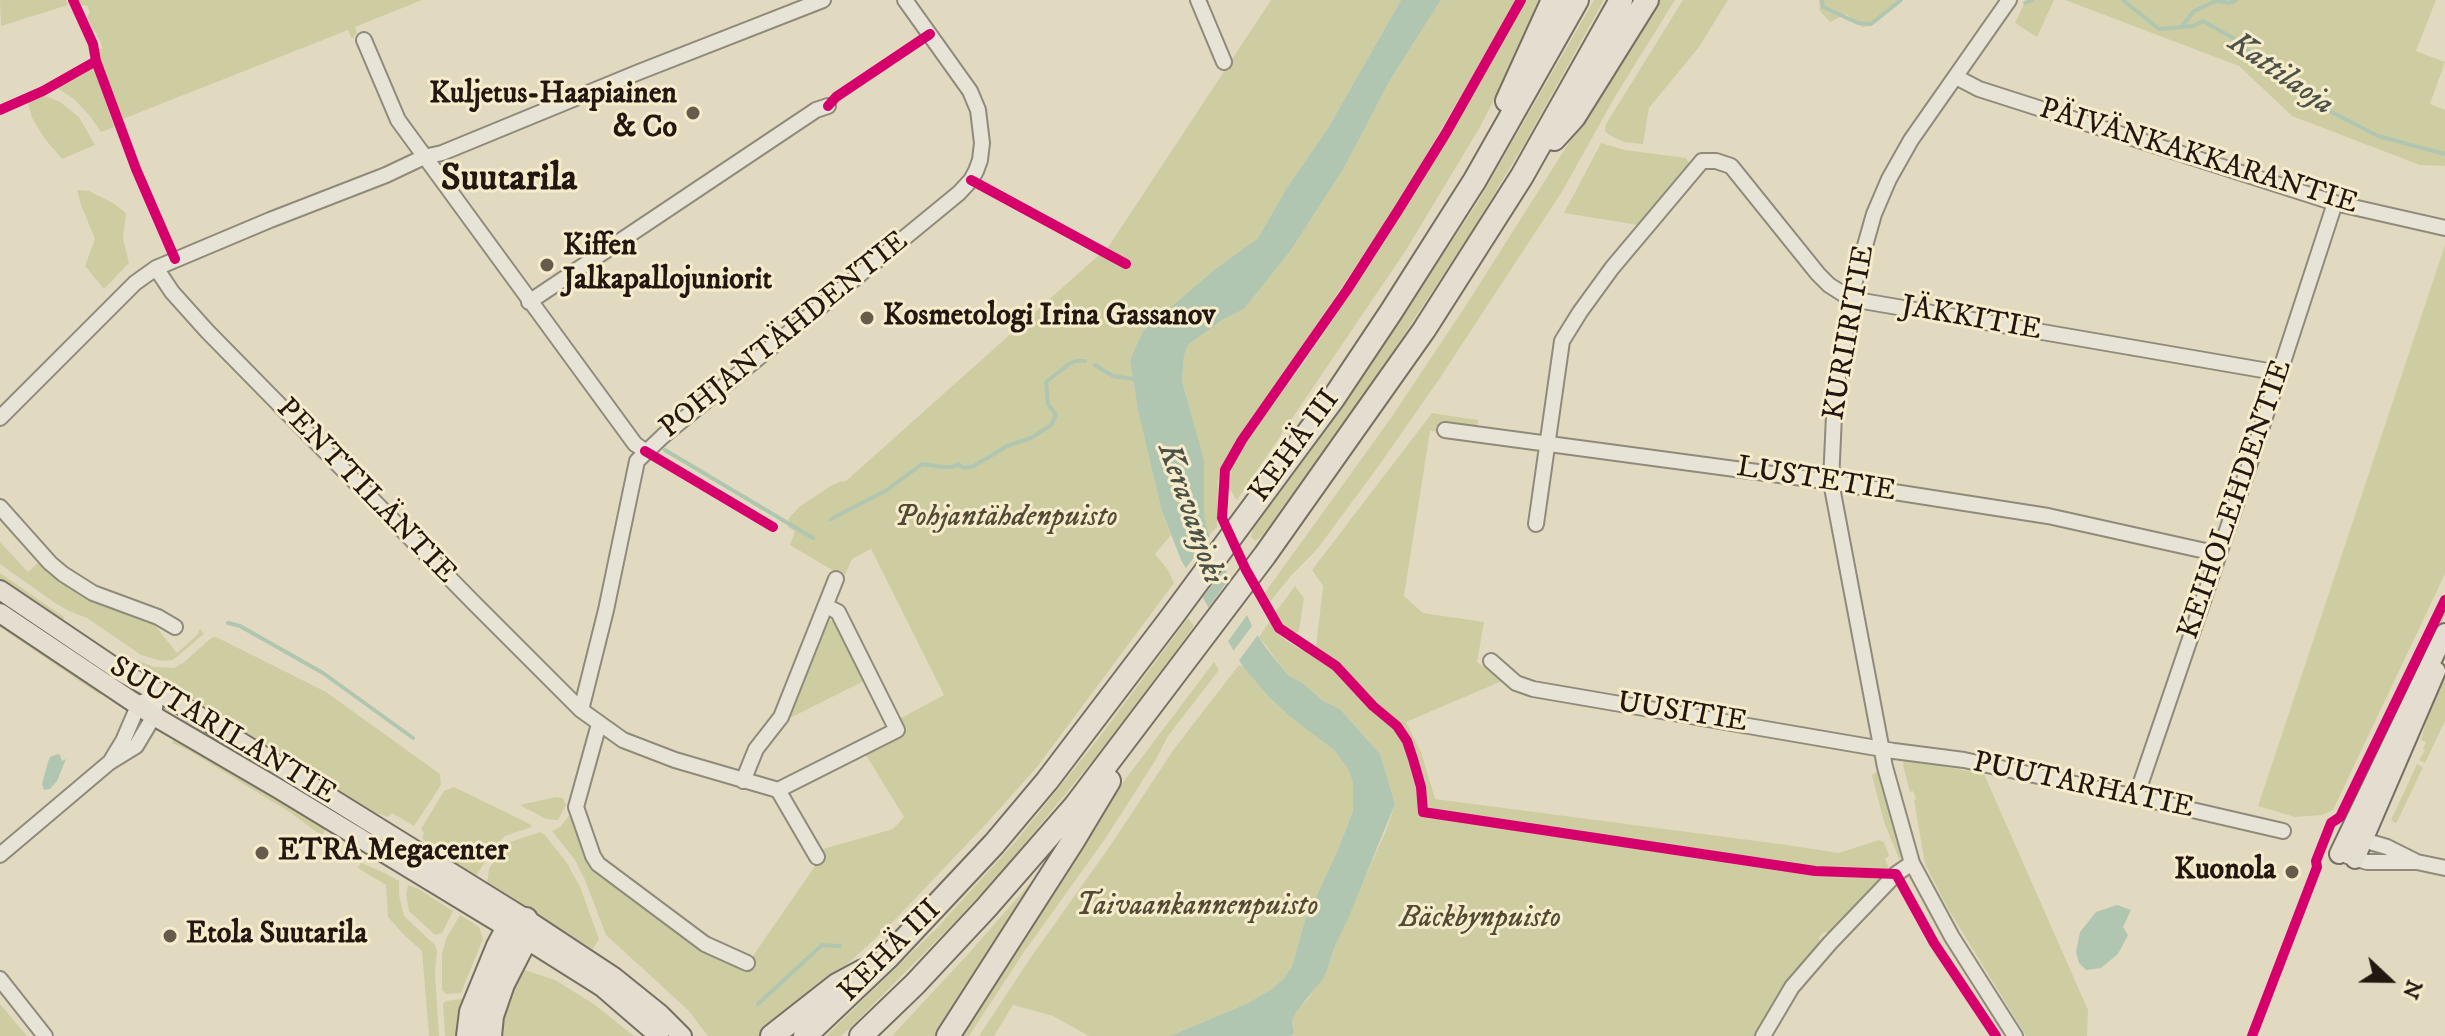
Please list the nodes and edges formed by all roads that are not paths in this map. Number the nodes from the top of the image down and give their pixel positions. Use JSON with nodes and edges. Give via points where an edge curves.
{"nodes":[{"id":1,"x":823,"y":0,"type":"edge"},
{"id":2,"x":905,"y":0,"type":"edge"},
{"id":3,"x":1198,"y":0,"type":"edge"},
{"id":4,"x":1553,"y":0,"type":"edge"},
{"id":5,"x":1577,"y":0,"type":"edge"},
{"id":6,"x":1621,"y":0,"type":"edge"},
{"id":7,"x":1647,"y":0,"type":"edge"},
{"id":8,"x":2009,"y":0,"type":"edge"},
{"id":9,"x":364,"y":40,"type":"dead end"},
{"id":10,"x":1224,"y":62,"type":"dead end"},
{"id":11,"x":1956,"y":77,"type":"junction"},
{"id":12,"x":828,"y":106,"type":"dead end"},
{"id":13,"x":424,"y":157,"type":"junction"},
{"id":14,"x":1522,"y":176,"type":"junction"},
{"id":15,"x":1475,"y":180,"type":"junction"},
{"id":16,"x":2335,"y":203,"type":"junction"},
{"id":17,"x":2445,"y":228,"type":"edge"},
{"id":18,"x":156,"y":268,"type":"junction"},
{"id":19,"x":1851,"y":299,"type":"junction"},
{"id":20,"x":529,"y":302,"type":"junction"},
{"id":21,"x":2280,"y":373,"type":"junction"},
{"id":22,"x":0,"y":418,"type":"edge"},
{"id":23,"x":1445,"y":430,"type":"dead end"},
{"id":24,"x":1547,"y":442,"type":"junction"},
{"id":25,"x":645,"y":451,"type":"junction"},
{"id":26,"x":1831,"y":482,"type":"junction"},
{"id":27,"x":0,"y":507,"type":"edge"},
{"id":28,"x":1536,"y":524,"type":"dead end"},
{"id":29,"x":2219,"y":554,"type":"junction"},
{"id":30,"x":836,"y":579,"type":"dead end"},
{"id":31,"x":0,"y":590,"type":"edge"},
{"id":32,"x":826,"y":606,"type":"junction"},
{"id":33,"x":0,"y":613,"type":"edge"},
{"id":34,"x":175,"y":627,"type":"dead end"},
{"id":35,"x":2445,"y":633,"type":"edge"},
{"id":36,"x":2445,"y":646,"type":"edge"},
{"id":37,"x":1491,"y":661,"type":"dead end"},
{"id":38,"x":157,"y":691,"type":"junction"},
{"id":39,"x":1159,"y":697,"type":"junction"},
{"id":40,"x":138,"y":706,"type":"junction"},
{"id":41,"x":581,"y":710,"type":"junction"},
{"id":42,"x":154,"y":716,"type":"junction"},
{"id":43,"x":599,"y":724,"type":"junction"},
{"id":44,"x":1881,"y":749,"type":"junction"},
{"id":45,"x":110,"y":762,"type":"junction"},
{"id":46,"x":743,"y":781,"type":"junction"},
{"id":47,"x":778,"y":790,"type":"junction"},
{"id":48,"x":2136,"y":797,"type":"junction"},
{"id":49,"x":2283,"y":831,"type":"dead end"},
{"id":50,"x":2356,"y":838,"type":"junction"},
{"id":51,"x":0,"y":855,"type":"edge"},
{"id":52,"x":2347,"y":856,"type":"joint"},
{"id":53,"x":817,"y":857,"type":"dead end"},
{"id":54,"x":2417,"y":862,"type":"junction"},
{"id":55,"x":1912,"y":863,"type":"junction"},
{"id":56,"x":2445,"y":868,"type":"edge"},
{"id":57,"x":520,"y":928,"type":"junction"},
{"id":58,"x":888,"y":957,"type":"junction"},
{"id":59,"x":747,"y":963,"type":"dead end"},
{"id":60,"x":0,"y":979,"type":"edge"},
{"id":61,"x":45,"y":1036,"type":"edge"},
{"id":62,"x":468,"y":1036,"type":"edge"},
{"id":63,"x":490,"y":1036,"type":"edge"},
{"id":64,"x":659,"y":1036,"type":"edge"},
{"id":65,"x":682,"y":1036,"type":"edge"},
{"id":66,"x":772,"y":1036,"type":"edge"},
{"id":67,"x":805,"y":1036,"type":"edge"},
{"id":68,"x":861,"y":1036,"type":"edge"},
{"id":69,"x":948,"y":1036,"type":"edge"},
{"id":70,"x":1763,"y":1036,"type":"edge"},
{"id":71,"x":2015,"y":1036,"type":"edge"}],
"edges":[{"from":1,"to":13,"type":"street"},
{"from":2,"to":25,"type":"street","name":"POHJANTÄHDENTIE","via":[[978,110],[980,160],[971,180]]},
{"from":3,"to":10,"type":"street"},
{"from":4,"to":15,"type":"highway"},
{"from":5,"to":15,"type":"highway","name":"KEHÄ III"},
{"from":6,"to":14,"type":"highway","name":"KEHÄ III"},
{"from":7,"to":14,"type":"highway","via":[[1574,117]]},
{"from":8,"to":11,"type":"street","name":"KURIIRITIE"},
{"from":9,"to":13,"type":"street","via":[[398,120]]},
{"from":11,"to":16,"type":"street","name":"PÄIVÄNKAKKARANTIE","via":[[1979,89]]},
{"from":11,"to":19,"type":"street","name":"KURIIRITIE","via":[[1889,179]]},
{"from":12,"to":20,"type":"street"},
{"from":13,"to":18,"type":"street"},
{"from":13,"to":20,"type":"street"},
{"from":14,"to":39,"type":"highway","name":"KEHÄ III","via":[[1424,330]]},
{"from":15,"to":58,"type":"highway","name":"KEHÄ III","via":[[1333,399],[1171,618],[984,856]]},
{"from":16,"to":17,"type":"street","name":"PÄIVÄNKAKKARANTIE"},
{"from":16,"to":21,"type":"street","name":"KEIHOLEHDENTIE"},
{"from":18,"to":22,"type":"street"},
{"from":18,"to":41,"type":"street","name":"PENTTILÄNTIE","via":[[215,339]]},
{"from":19,"to":21,"type":"street","name":"JÄKKITIE"},
{"from":19,"to":24,"type":"street","name":"JÄKKITIE","via":[[1818,274],[1731,166],[1702,161],[1570,326],[1562,341]]},
{"from":19,"to":26,"type":"street","name":"KURIIRITIE","via":[[1835,393]]},
{"from":20,"to":25,"type":"street"},
{"from":21,"to":29,"type":"street","name":"KEIHOLEHDENTIE"},
{"from":23,"to":24,"type":"street","name":"LUSTETIE"},
{"from":24,"to":26,"type":"street","name":"LUSTETIE"},
{"from":24,"to":28,"type":"street","name":"JÄKKITIE"},
{"from":25,"to":41,"type":"street","name":"POHJANTÄHDENTIE","via":[[637,461]]},
{"from":26,"to":29,"type":"street","name":"LUSTETIE","via":[[2048,516]]},
{"from":26,"to":44,"type":"street","name":"KURIIRITIE"},
{"from":27,"to":34,"type":"street","via":[[63,574],[110,601]]},
{"from":29,"to":48,"type":"street","name":"KEIHOLEHDENTIE"},
{"from":30,"to":32,"type":"street"},
{"from":31,"to":38,"type":"main road","name":"SUUTARILANTIE"},
{"from":32,"to":46,"type":"street","via":[[781,717],[756,749]]},
{"from":32,"to":47,"type":"street","via":[[838,612],[897,730]]},
{"from":33,"to":40,"type":"main road","name":"SUUTARILANTIE"},
{"from":35,"to":50,"type":"main road"},
{"from":36,"to":50,"type":"main road","via":[[2430,691]]},
{"from":37,"to":44,"type":"street","name":"UUSITIE","via":[[1516,683],[1533,689]]},
{"from":38,"to":40,"type":"street"},
{"from":38,"to":42,"type":"street"},
{"from":38,"to":57,"type":"main road","name":"SUUTARILANTIE"},
{"from":39,"to":68,"type":"highway","name":"KEHÄ III","via":[[1075,806],[986,908]]},
{"from":39,"to":69,"type":"highway"},
{"from":40,"to":42,"type":"main road","name":"SUUTARILANTIE"},
{"from":40,"to":45,"type":"street"},
{"from":41,"to":43,"type":"street","name":"PENTTILÄNTIE"},
{"from":42,"to":45,"type":"street","via":[[136,746]]},
{"from":42,"to":57,"type":"main road","name":"SUUTARILANTIE"},
{"from":43,"to":46,"type":"street","name":"PENTTILÄNTIE","via":[[623,740]]},
{"from":43,"to":59,"type":"street","via":[[576,807],[598,864],[705,944]]},
{"from":44,"to":48,"type":"street","name":"PUUTARHATIE","via":[[1975,762]]},
{"from":44,"to":55,"type":"street","name":"KURIIRITIE"},
{"from":45,"to":51,"type":"street"},
{"from":46,"to":47,"type":"street","name":"PENTTILÄNTIE"},
{"from":47,"to":53,"type":"street"},
{"from":48,"to":49,"type":"street","name":"PUUTARHATIE"},
{"from":50,"to":52,"type":"main road"},
{"from":50,"to":54,"type":"street"},
{"from":52,"to":54,"type":"street","via":[[2367,862]]},
{"from":54,"to":56,"type":"street"},
{"from":55,"to":70,"type":"street","via":[[1792,987]]},
{"from":55,"to":71,"type":"street","name":"KURIIRITIE"},
{"from":57,"to":62,"type":"highway","via":[[481,984]]},
{"from":57,"to":63,"type":"highway"},
{"from":57,"to":64,"type":"main road","name":"SUUTARILANTIE"},
{"from":57,"to":65,"type":"main road","name":"SUUTARILANTIE","via":[[614,977]]},
{"from":58,"to":66,"type":"highway","via":[[837,985]]},
{"from":58,"to":67,"type":"highway","name":"KEHÄ III"},
{"from":60,"to":61,"type":"street"}]}
